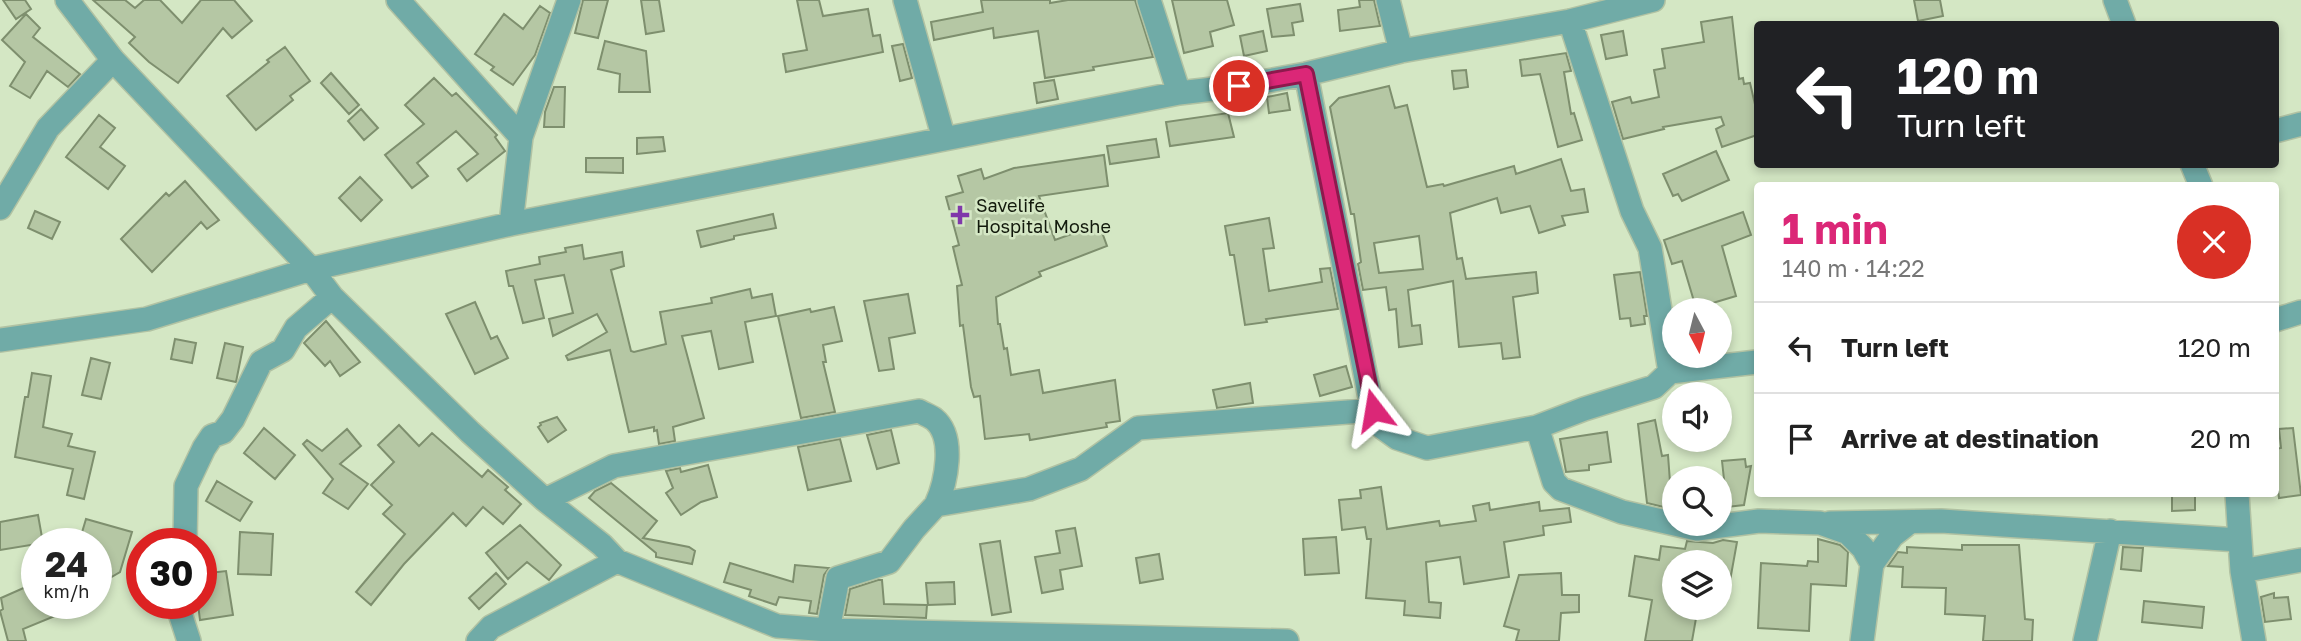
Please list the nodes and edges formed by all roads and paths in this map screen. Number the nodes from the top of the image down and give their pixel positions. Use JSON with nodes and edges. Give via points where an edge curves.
{"nodes":[{"id":1,"x":67,"y":0,"type":"edge"},
{"id":2,"x":398,"y":0,"type":"edge"},
{"id":3,"x":569,"y":0,"type":"edge"},
{"id":4,"x":905,"y":0,"type":"edge"},
{"id":5,"x":1149,"y":0,"type":"edge"},
{"id":6,"x":1388,"y":0,"type":"edge"},
{"id":7,"x":2115,"y":0,"type":"edge"},
{"id":8,"x":1645,"y":1,"type":"edge"},
{"id":9,"x":1570,"y":21,"type":"junction"},
{"id":10,"x":2123,"y":21,"type":"edge"},
{"id":11,"x":1401,"y":51,"type":"junction"},
{"id":12,"x":113,"y":60,"type":"junction"},
{"id":13,"x":1306,"y":74,"type":"junction"},
{"id":14,"x":1179,"y":93,"type":"junction"},
{"id":15,"x":2301,"y":124,"type":"edge"},
{"id":16,"x":2279,"y":130,"type":"edge"},
{"id":17,"x":521,"y":138,"type":"junction"},
{"id":18,"x":944,"y":139,"type":"junction"},
{"id":19,"x":0,"y":208,"type":"edge"},
{"id":20,"x":512,"y":224,"type":"junction"},
{"id":21,"x":312,"y":270,"type":"junction"},
{"id":22,"x":332,"y":297,"type":"junction"},
{"id":23,"x":2301,"y":312,"type":"edge"},
{"id":24,"x":2279,"y":319,"type":"edge"},
{"id":25,"x":0,"y":340,"type":"edge"},
{"id":26,"x":1754,"y":362,"type":"edge"},
{"id":27,"x":1670,"y":372,"type":"junction"},
{"id":28,"x":1374,"y":410,"type":"junction"},
{"id":29,"x":1537,"y":428,"type":"junction"},
{"id":30,"x":2236,"y":497,"type":"edge"},
{"id":31,"x":545,"y":500,"type":"junction"},
{"id":32,"x":936,"y":505,"type":"junction"},
{"id":33,"x":1910,"y":522,"type":"junction"},
{"id":34,"x":1820,"y":523,"type":"junction"},
{"id":35,"x":185,"y":528,"type":"edge"},
{"id":36,"x":2110,"y":531,"type":"junction"},
{"id":37,"x":2239,"y":540,"type":"junction"},
{"id":38,"x":2301,"y":560,"type":"edge"},
{"id":39,"x":617,"y":561,"type":"junction"},
{"id":40,"x":1872,"y":564,"type":"junction"},
{"id":41,"x":2242,"y":571,"type":"junction"},
{"id":42,"x":181,"y":619,"type":"edge"},
{"id":43,"x":828,"y":629,"type":"junction"},
{"id":44,"x":775,"y":633,"type":"edge"},
{"id":45,"x":188,"y":641,"type":"edge"},
{"id":46,"x":478,"y":641,"type":"edge"},
{"id":47,"x":1287,"y":641,"type":"edge"},
{"id":48,"x":1862,"y":641,"type":"edge"},
{"id":49,"x":2085,"y":641,"type":"edge"},
{"id":50,"x":2254,"y":641,"type":"edge"}],
"edges":[{"from":1,"to":12,"type":"street"},
{"from":2,"to":17,"type":"street"},
{"from":3,"to":17,"type":"street"},
{"from":4,"to":18,"type":"street"},
{"from":5,"to":14,"type":"street"},
{"from":6,"to":11,"type":"street"},
{"from":7,"to":10,"type":"street"},
{"from":8,"to":9,"type":"street"},
{"from":9,"to":11,"type":"street"},
{"from":9,"to":27,"type":"street","via":[[1632,211],[1650,248]]},
{"from":11,"to":13,"type":"street"},
{"from":12,"to":19,"type":"street","via":[[48,128]]},
{"from":12,"to":21,"type":"street"},
{"from":13,"to":14,"type":"street"},
{"from":13,"to":28,"type":"street"},
{"from":14,"to":18,"type":"street"},
{"from":15,"to":16,"type":"street"},
{"from":17,"to":20,"type":"street"},
{"from":18,"to":20,"type":"street"},
{"from":20,"to":21,"type":"street"},
{"from":21,"to":22,"type":"street"},
{"from":21,"to":25,"type":"street","via":[[147,319]]},
{"from":22,"to":31,"type":"street"},
{"from":22,"to":35,"type":"street","via":[[296,328],[283,350],[261,362],[233,419],[204,448],[186,486]]},
{"from":23,"to":24,"type":"street"},
{"from":26,"to":27,"type":"street"},
{"from":27,"to":29,"type":"street","via":[[1654,387]]},
{"from":28,"to":29,"type":"street","via":[[1388,433],[1427,449]]},
{"from":28,"to":32,"type":"street","via":[[1138,428],[1081,470],[1029,489]]},
{"from":29,"to":34,"type":"street","via":[[1554,482],[1561,489],[1622,512],[1697,529],[1759,521]]},
{"from":30,"to":37,"type":"street"},
{"from":31,"to":32,"type":"street","via":[[614,466],[919,411],[936,420],[945,438],[948,468]]},
{"from":31,"to":39,"type":"street"},
{"from":32,"to":43,"type":"street","via":[[889,562],[838,578]]},
{"from":33,"to":34,"type":"street"},
{"from":33,"to":36,"type":"street"},
{"from":33,"to":40,"type":"street","via":[[1892,536]]},
{"from":34,"to":40,"type":"street","via":[[1848,533]]},
{"from":36,"to":37,"type":"street"},
{"from":36,"to":49,"type":"street"},
{"from":37,"to":41,"type":"street"},
{"from":38,"to":41,"type":"street"},
{"from":39,"to":44,"type":"street"},
{"from":39,"to":46,"type":"street","via":[[491,627]]},
{"from":40,"to":48,"type":"street"},
{"from":41,"to":50,"type":"street"},
{"from":42,"to":45,"type":"street"},
{"from":43,"to":44,"type":"street"},
{"from":43,"to":47,"type":"street"}]}
